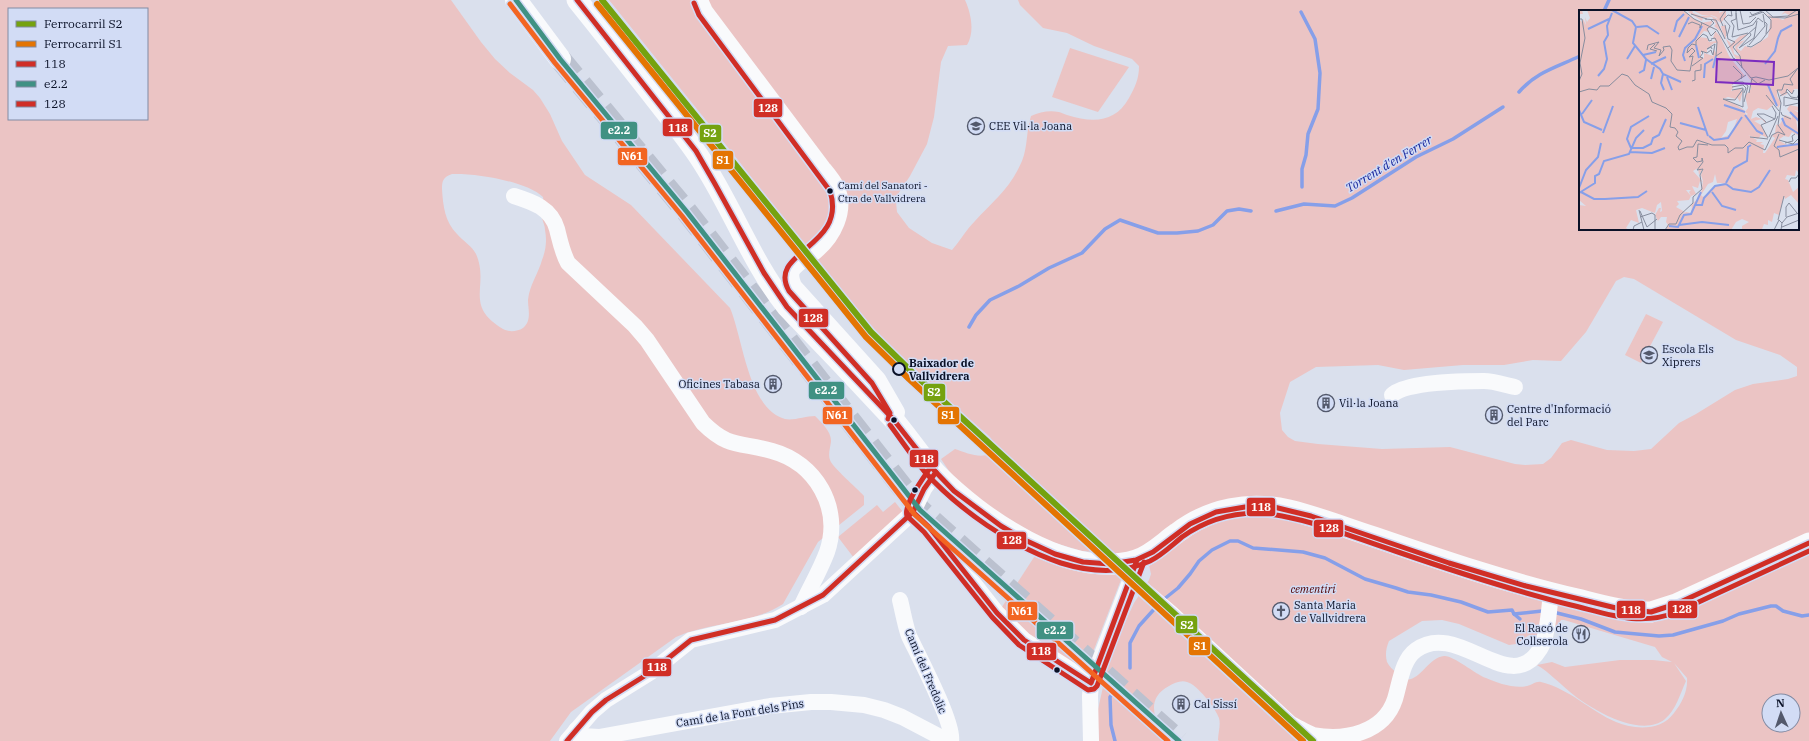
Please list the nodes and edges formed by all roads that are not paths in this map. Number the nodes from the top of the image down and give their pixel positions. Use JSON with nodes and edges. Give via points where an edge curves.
{"nodes":[{"id":1,"x":516,"y":0,"type":"edge"},
{"id":2,"x":577,"y":0,"type":"edge"},
{"id":3,"x":700,"y":0,"type":"edge"},
{"id":4,"x":560,"y":59,"type":"tunnel mouth"},
{"id":5,"x":514,"y":196,"type":"dead end"},
{"id":6,"x":1515,"y":387,"type":"dead end"},
{"id":7,"x":1392,"y":395,"type":"dead end"},
{"id":8,"x":894,"y":421,"type":"junction"},
{"id":9,"x":936,"y":472,"type":"junction"},
{"id":10,"x":914,"y":512,"type":"junction"},
{"id":11,"x":1809,"y":543,"type":"edge"},
{"id":12,"x":1137,"y":560,"type":"junction"},
{"id":13,"x":1131,"y":579,"type":"junction"},
{"id":14,"x":1552,"y":593,"type":"junction"},
{"id":15,"x":900,"y":600,"type":"dead end"},
{"id":16,"x":800,"y":607,"type":"junction"},
{"id":17,"x":1091,"y":689,"type":"junction"},
{"id":18,"x":571,"y":736,"type":"edge"},
{"id":19,"x":948,"y":741,"type":"edge"},
{"id":20,"x":952,"y":741,"type":"edge"},
{"id":21,"x":1091,"y":741,"type":"edge"}],
"edges":[{"from":1,"to":4,"type":"highway"},
{"from":2,"to":8,"type":"main road","via":[[704,164],[753,256],[776,293]]},
{"from":3,"to":8,"type":"street","via":[[705,11],[838,189],[840,211],[829,239],[795,267],[791,276],[794,286],[878,379],[897,412]]},
{"from":5,"to":16,"type":"street","via":[[532,202],[548,213],[554,222],[568,263],[647,340],[703,423],[713,433],[734,444],[783,454],[796,461],[816,479],[827,504],[831,534],[827,551]]},
{"from":6,"to":7,"type":"street","via":[[1486,381],[1430,384],[1406,387]]},
{"from":8,"to":9,"type":"main road"},
{"from":9,"to":10,"type":"street","via":[[924,489]]},
{"from":9,"to":12,"type":"main road","via":[[981,513],[1021,538],[1084,562],[1111,564]]},
{"from":10,"to":16,"type":"street","via":[[823,595]]},
{"from":10,"to":17,"type":"street","via":[[929,527],[997,613],[1024,640],[1067,668]]},
{"from":11,"to":14,"type":"main road","via":[[1676,604],[1651,612],[1631,611]]},
{"from":12,"to":13,"type":"street"},
{"from":12,"to":14,"type":"main road","via":[[1154,551],[1204,515],[1232,508],[1268,506],[1308,515],[1492,576]]},
{"from":13,"to":14,"type":"street","via":[[1291,724],[1312,734],[1333,738],[1356,736],[1377,726],[1388,714],[1411,655],[1427,644],[1461,646],[1504,666],[1516,667],[1527,662],[1541,649]]},
{"from":13,"to":17,"type":"street"},
{"from":15,"to":20,"type":"street","name":"Camí del Fredolic","via":[[909,634],[943,710],[953,735]]},
{"from":16,"to":18,"type":"street","via":[[775,620],[691,640],[651,672],[606,700]]},
{"from":17,"to":21,"type":"street"},
{"from":18,"to":19,"type":"street","name":"Camí de la Font dels Pins","via":[[599,737],[770,706],[831,702],[884,710]]}]}
